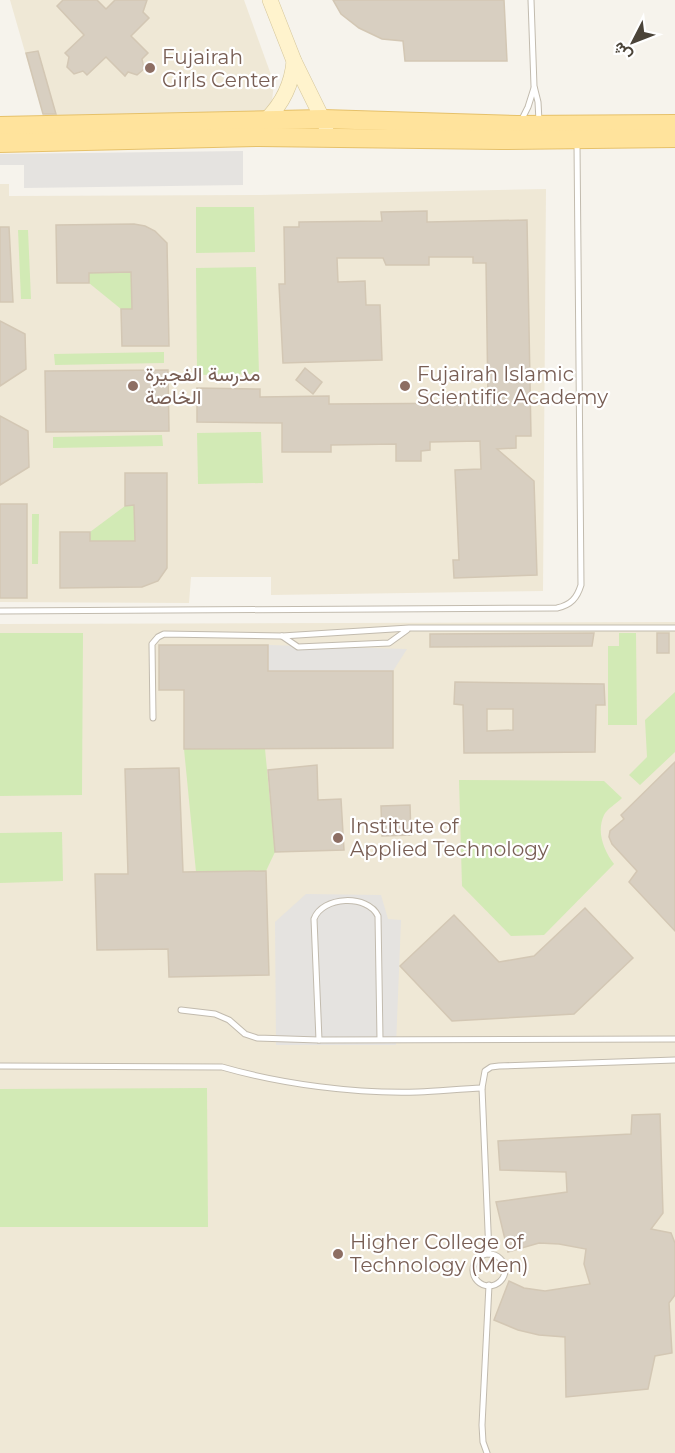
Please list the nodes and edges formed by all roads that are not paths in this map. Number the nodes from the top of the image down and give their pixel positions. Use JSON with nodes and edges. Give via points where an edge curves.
{"nodes":[{"id":1,"x":270,"y":0,"type":"edge"},
{"id":2,"x":531,"y":0,"type":"edge"},
{"id":3,"x":294,"y":61,"type":"junction"},
{"id":4,"x":534,"y":86,"type":"junction"},
{"id":5,"x":323,"y":119,"type":"junction"},
{"id":6,"x":266,"y":120,"type":"junction"},
{"id":7,"x":675,"y":124,"type":"edge"},
{"id":8,"x":517,"y":125,"type":"junction"},
{"id":9,"x":0,"y":126,"type":"edge"},
{"id":10,"x":538,"y":132,"type":"junction"},
{"id":11,"x":331,"y":137,"type":"junction"},
{"id":12,"x":675,"y":138,"type":"edge"},
{"id":13,"x":577,"y":139,"type":"junction"},
{"id":14,"x":0,"y":143,"type":"edge"},
{"id":15,"x":0,"y":611,"type":"edge"},
{"id":16,"x":409,"y":628,"type":"junction"},
{"id":17,"x":675,"y":628,"type":"edge"},
{"id":18,"x":282,"y":636,"type":"junction"},
{"id":19,"x":153,"y":718,"type":"dead end"},
{"id":20,"x":181,"y":1010,"type":"dead end"},
{"id":21,"x":380,"y":1039,"type":"junction"},
{"id":22,"x":675,"y":1039,"type":"edge"},
{"id":23,"x":319,"y":1040,"type":"junction"},
{"id":24,"x":675,"y":1060,"type":"edge"},
{"id":25,"x":0,"y":1066,"type":"edge"},
{"id":26,"x":482,"y":1088,"type":"junction"},
{"id":27,"x":489,"y":1254,"type":"junction"},
{"id":28,"x":489,"y":1286,"type":"junction"},
{"id":29,"x":487,"y":1453,"type":"edge"}],
"edges":[{"from":1,"to":3,"type":"street"},
{"from":2,"to":4,"type":"lane"},
{"from":3,"to":5,"type":"street"},
{"from":3,"to":6,"type":"street","via":[[291,83]]},
{"from":4,"to":8,"type":"lane"},
{"from":4,"to":10,"type":"lane"},
{"from":5,"to":6,"type":"main road"},
{"from":5,"to":8,"type":"main road"},
{"from":5,"to":11,"type":"street"},
{"from":6,"to":9,"type":"main road"},
{"from":7,"to":10,"type":"main road"},
{"from":8,"to":10,"type":"main road"},
{"from":10,"to":11,"type":"main road"},
{"from":10,"to":13,"type":"main road"},
{"from":11,"to":14,"type":"main road"},
{"from":12,"to":13,"type":"main road"},
{"from":13,"to":15,"type":"lane","via":[[580,585],[578,595],[569,605],[545,609]]},
{"from":16,"to":17,"type":"lane"},
{"from":16,"to":18,"type":"lane"},
{"from":16,"to":18,"type":"lane","via":[[389,643],[298,647]]},
{"from":18,"to":19,"type":"lane","via":[[158,636],[152,644]]},
{"from":20,"to":23,"type":"lane","via":[[215,1014],[244,1034],[258,1038]]},
{"from":21,"to":22,"type":"lane"},
{"from":21,"to":23,"type":"lane"},
{"from":21,"to":23,"type":"lane","via":[[378,916],[371,906],[359,901],[324,904],[314,919]]},
{"from":24,"to":26,"type":"lane","via":[[491,1067],[485,1071]]},
{"from":25,"to":26,"type":"lane","via":[[222,1067],[327,1087],[417,1092]]},
{"from":26,"to":27,"type":"lane"},
{"from":27,"to":28,"type":"lane","via":[[476,1262],[474,1272],[479,1282]]},
{"from":27,"to":28,"type":"lane","via":[[500,1257],[505,1267],[503,1278]]},
{"from":28,"to":29,"type":"lane","via":[[482,1425]]}]}
